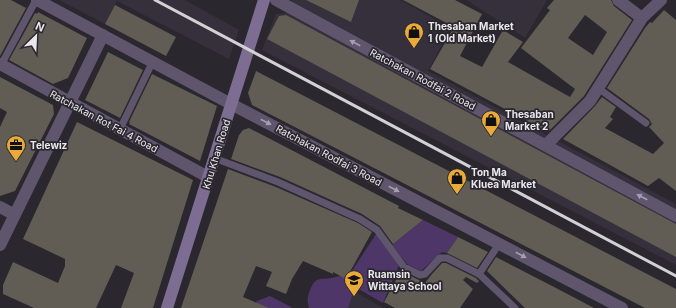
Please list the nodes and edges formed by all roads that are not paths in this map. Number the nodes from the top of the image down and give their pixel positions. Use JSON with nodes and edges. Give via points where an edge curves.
{"nodes":[{"id":1,"x":37,"y":0,"type":"edge"},
{"id":2,"x":264,"y":0,"type":"edge"},
{"id":3,"x":276,"y":0,"type":"edge"},
{"id":4,"x":618,"y":0,"type":"edge"},
{"id":5,"x":661,"y":0,"type":"edge"},
{"id":6,"x":642,"y":18,"type":"junction"},
{"id":7,"x":103,"y":34,"type":"junction"},
{"id":8,"x":153,"y":61,"type":"junction"},
{"id":9,"x":1,"y":65,"type":"edge"},
{"id":10,"x":598,"y":88,"type":"junction"},
{"id":11,"x":70,"y":102,"type":"junction"},
{"id":12,"x":231,"y":104,"type":"junction"},
{"id":13,"x":646,"y":123,"type":"dead end"},
{"id":14,"x":120,"y":129,"type":"junction"},
{"id":15,"x":546,"y":146,"type":"junction"},
{"id":16,"x":214,"y":158,"type":"junction"},
{"id":17,"x":208,"y":177,"type":"junction"},
{"id":18,"x":0,"y":207,"type":"edge"},
{"id":19,"x":15,"y":215,"type":"junction"},
{"id":20,"x":676,"y":216,"type":"edge"},
{"id":21,"x":499,"y":244,"type":"junction"},
{"id":22,"x":0,"y":245,"type":"edge"},
{"id":23,"x":479,"y":274,"type":"junction"},
{"id":24,"x":167,"y":308,"type":"edge"},
{"id":25,"x":515,"y":308,"type":"edge"},
{"id":26,"x":622,"y":308,"type":"edge"}],
"edges":[{"from":1,"to":7,"type":"street","name":"Ratchakan Rodfai 3 Road"},
{"from":1,"to":9,"type":"lane"},
{"from":2,"to":12,"type":"main road","name":"Khu Khan Road"},
{"from":15,"to":3,"type":"street","name":"Ratchakan Rodfai 2 Road","one_way":true},
{"from":4,"to":6,"type":"street"},
{"from":5,"to":6,"type":"street"},
{"from":6,"to":10,"type":"street"},
{"from":7,"to":8,"type":"street","name":"Ratchakan Rodfai 3 Road"},
{"from":7,"to":11,"type":"street"},
{"from":8,"to":12,"type":"street","name":"Ratchakan Rodfai 3 Road"},
{"from":8,"to":14,"type":"lane"},
{"from":9,"to":11,"type":"street","name":"Ratchakan Rot Fai 4 Road"},
{"from":10,"to":13,"type":"lane"},
{"from":10,"to":15,"type":"street","via":[[590,101]]},
{"from":11,"to":14,"type":"street","name":"Ratchakan Rot Fai 4 Road"},
{"from":11,"to":19,"type":"street"},
{"from":12,"to":16,"type":"main road","name":"Khu Khan Road"},
{"from":12,"to":21,"type":"street","name":"Ratchakan Rodfai 3 Road","one_way":true},
{"from":14,"to":17,"type":"street","name":"Ratchakan Rot Fai 4 Road"},
{"from":20,"to":15,"type":"street","name":"Ratchakan Rodfai 2 Road","one_way":true},
{"from":16,"to":17,"type":"main road","name":"Khu Khan Road"},
{"from":16,"to":23,"type":"lane","via":[[278,182],[360,219],[377,230],[404,267],[425,274],[440,258],[447,258]]},
{"from":17,"to":24,"type":"main road","name":"Khu Khan Road"},
{"from":18,"to":19,"type":"street"},
{"from":19,"to":22,"type":"street"},
{"from":21,"to":23,"type":"lane"},
{"from":21,"to":26,"type":"street","name":"Ratchakan Rodfai 3 Road","one_way":true},
{"from":23,"to":25,"type":"lane"}]}
